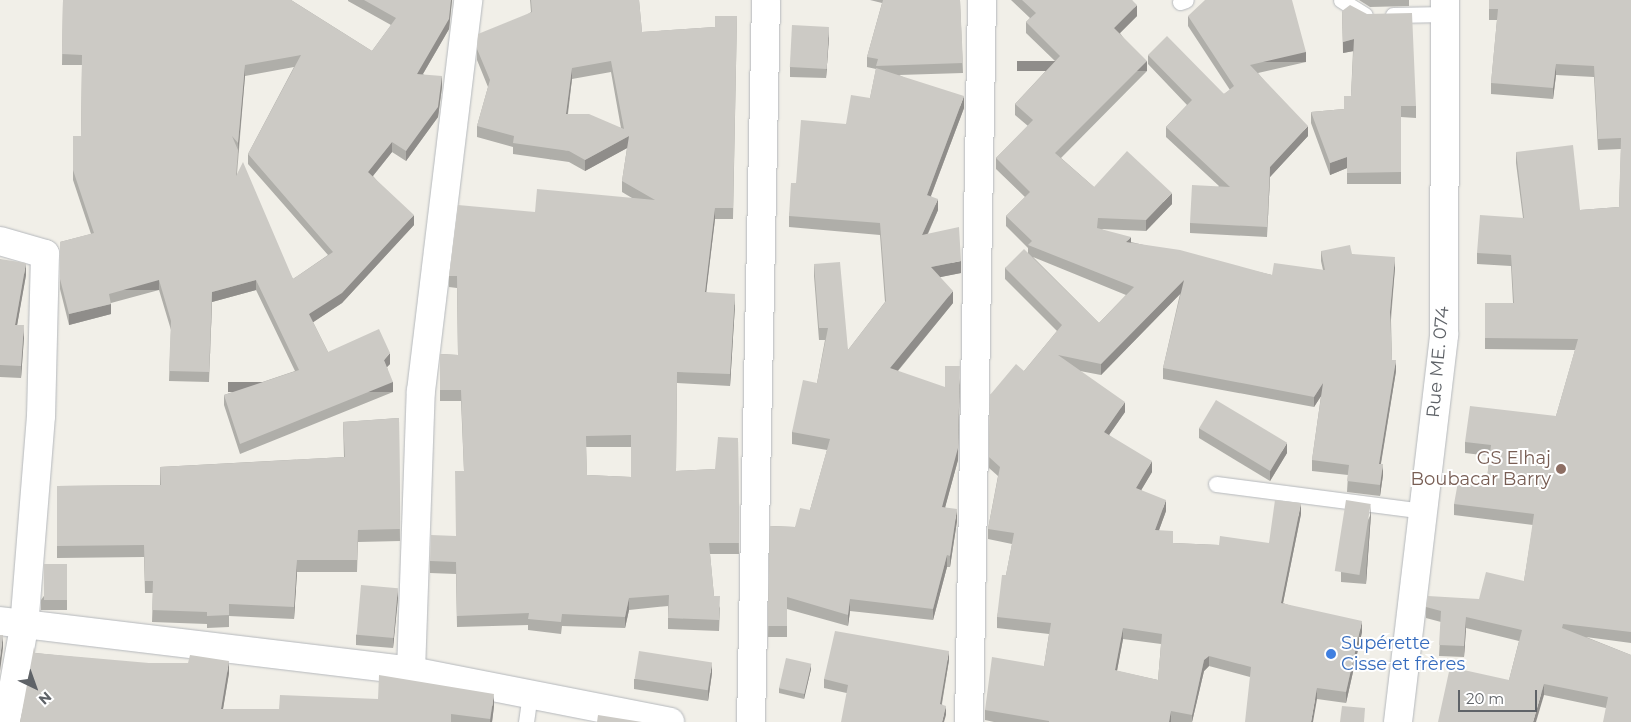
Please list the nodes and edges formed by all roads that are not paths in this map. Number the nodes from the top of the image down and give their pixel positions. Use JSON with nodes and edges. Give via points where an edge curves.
{"nodes":[{"id":1,"x":468,"y":0,"type":"edge"},
{"id":2,"x":766,"y":0,"type":"edge"},
{"id":3,"x":982,"y":0,"type":"edge"},
{"id":4,"x":1341,"y":0,"type":"edge"},
{"id":5,"x":1445,"y":7,"type":"edge"},
{"id":6,"x":0,"y":241,"type":"edge"},
{"id":7,"x":1216,"y":484,"type":"dead end"},
{"id":8,"x":1423,"y":511,"type":"junction"},
{"id":9,"x":12,"y":624,"type":"edge"},
{"id":10,"x":411,"y":670,"type":"junction"},
{"id":11,"x":530,"y":694,"type":"junction"},
{"id":12,"x":7,"y":722,"type":"edge"},
{"id":13,"x":526,"y":722,"type":"edge"},
{"id":14,"x":670,"y":722,"type":"edge"},
{"id":15,"x":751,"y":722,"type":"edge"},
{"id":16,"x":969,"y":722,"type":"edge"},
{"id":17,"x":1398,"y":722,"type":"edge"}],
"edges":[{"from":1,"to":10,"type":"street","via":[[421,391]]},
{"from":2,"to":15,"type":"street"},
{"from":3,"to":16,"type":"street"},
{"from":4,"to":5,"type":"lane","via":[[1368,16]]},
{"from":5,"to":8,"type":"street","name":"Rue ME. 074","via":[[1444,335]]},
{"from":6,"to":9,"type":"street","via":[[44,254],[41,416]]},
{"from":7,"to":8,"type":"lane"},
{"from":8,"to":17,"type":"street","name":"Rue ME. 074"},
{"from":9,"to":10,"type":"street"},
{"from":9,"to":12,"type":"street"},
{"from":10,"to":11,"type":"street"},
{"from":11,"to":13,"type":"lane"},
{"from":11,"to":14,"type":"street"}]}
